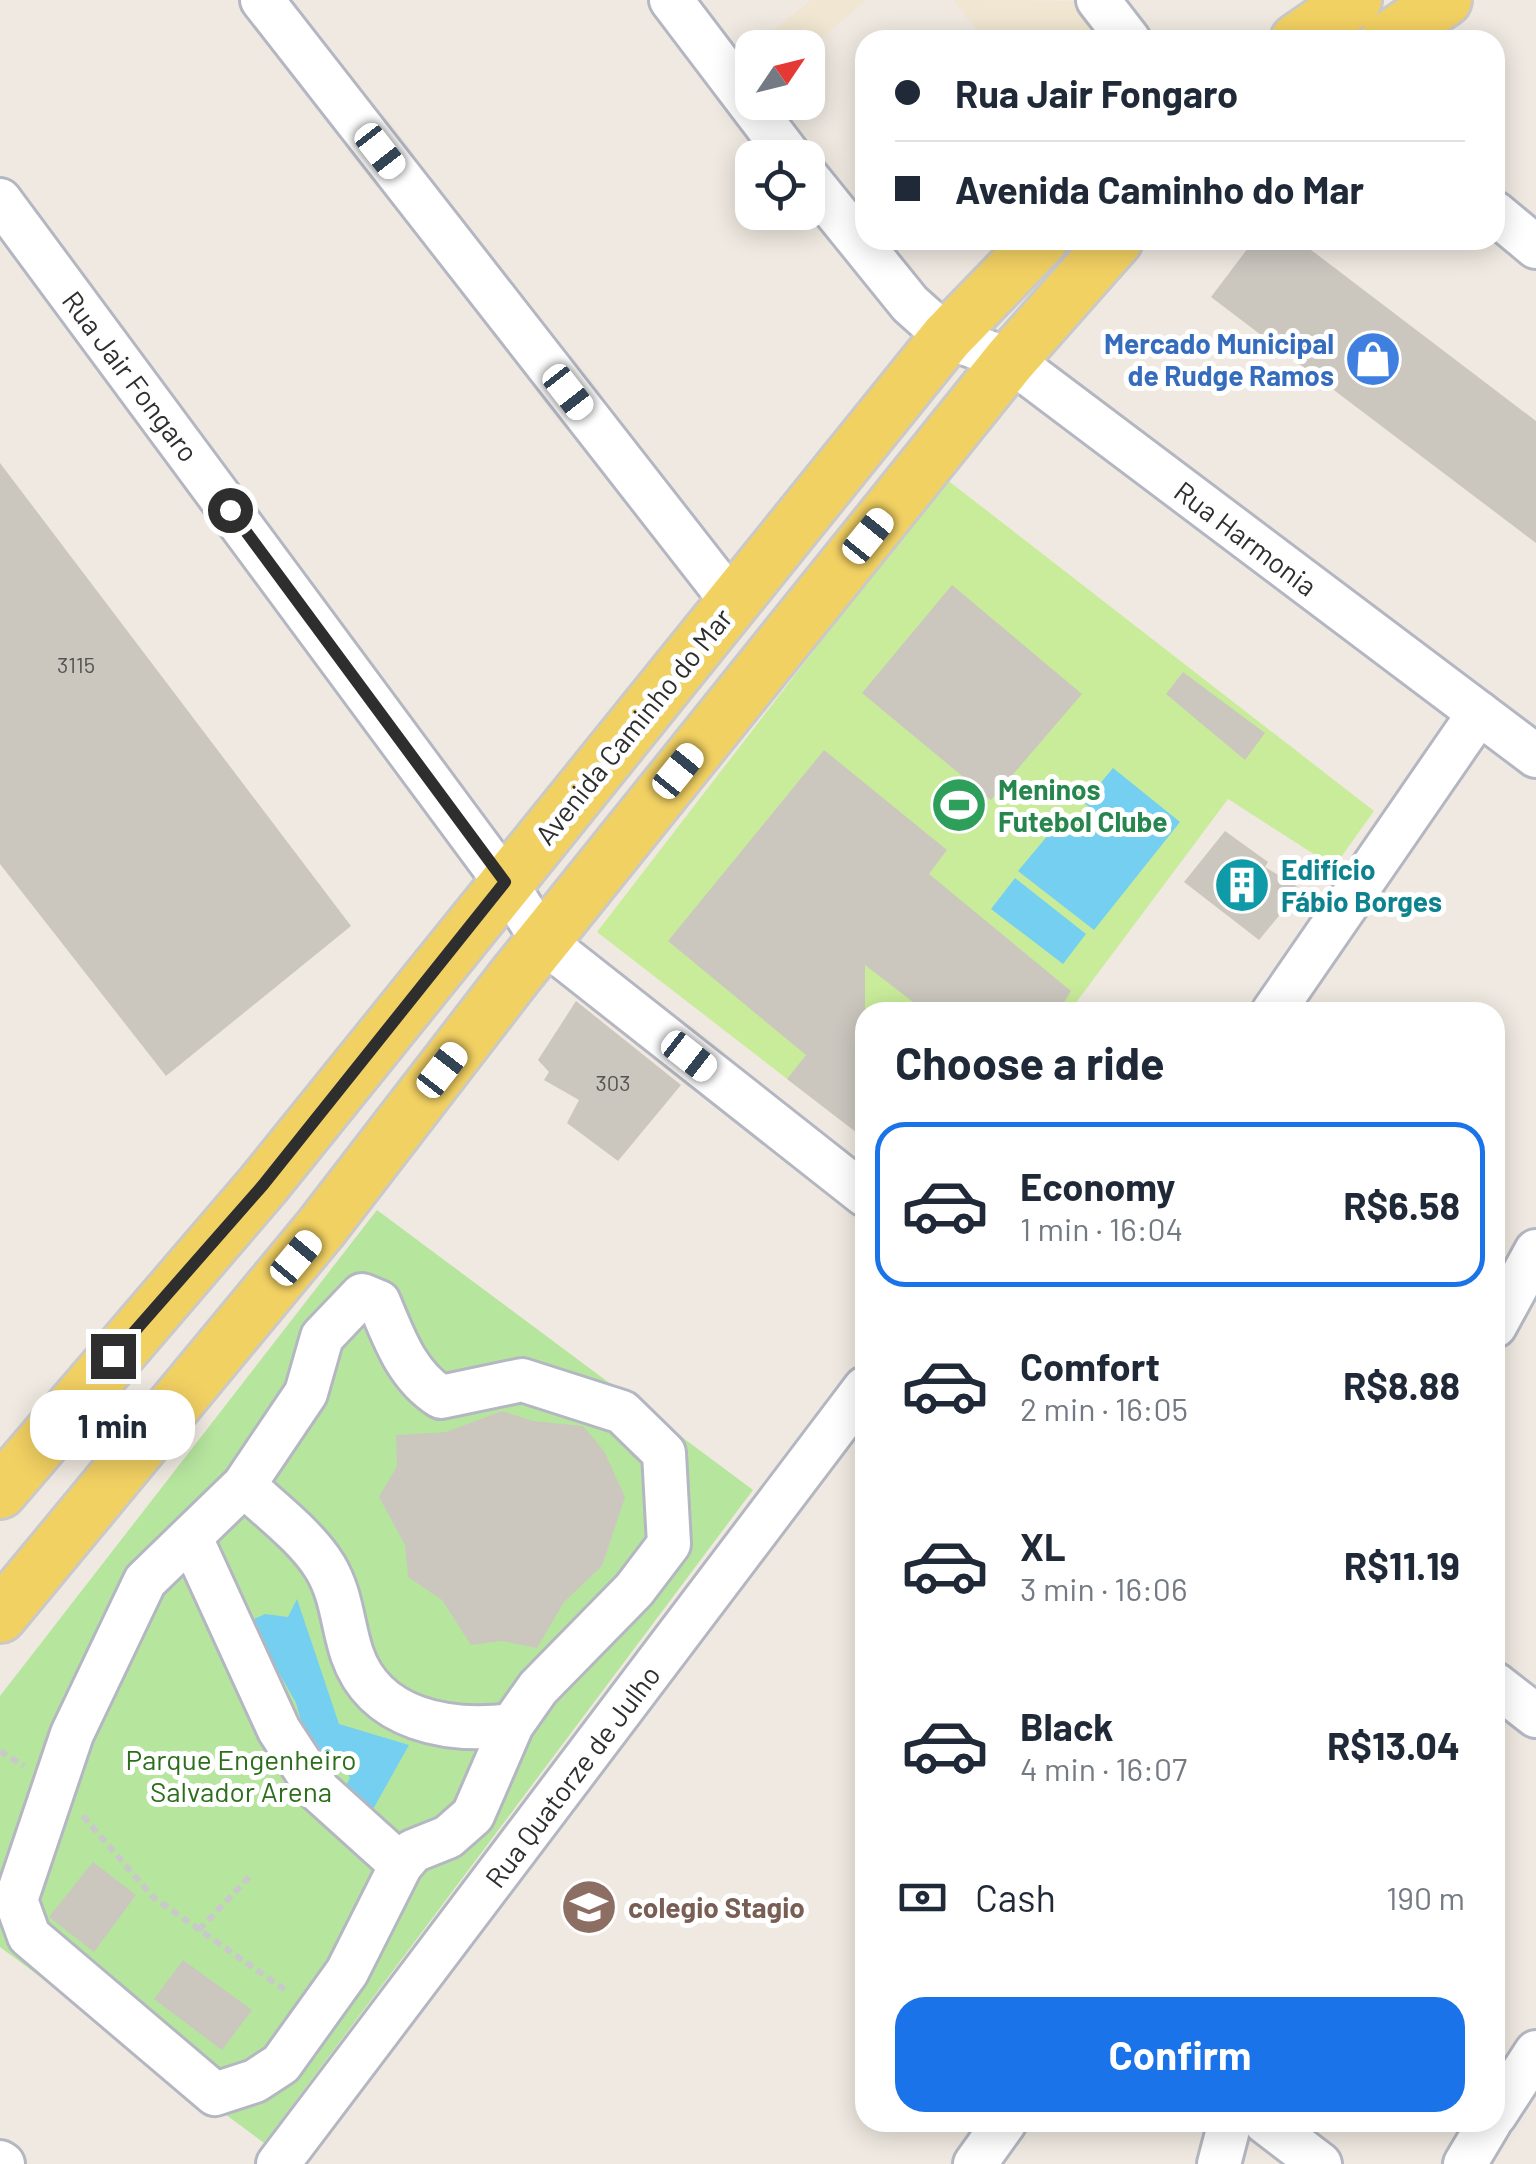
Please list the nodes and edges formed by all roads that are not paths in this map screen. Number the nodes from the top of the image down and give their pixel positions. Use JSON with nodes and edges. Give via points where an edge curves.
{"nodes":[{"id":1,"x":262,"y":0,"type":"edge"},
{"id":2,"x":671,"y":0,"type":"edge"},
{"id":3,"x":1098,"y":0,"type":"edge"},
{"id":4,"x":1355,"y":0,"type":"edge"},
{"id":5,"x":1445,"y":0,"type":"edge"},
{"id":6,"x":1121,"y":30,"type":"edge"},
{"id":7,"x":1312,"y":30,"type":"edge"},
{"id":8,"x":1401,"y":30,"type":"edge"},
{"id":9,"x":777,"y":140,"type":"edge"},
{"id":10,"x":825,"y":199,"type":"edge"},
{"id":11,"x":0,"y":200,"type":"edge"},
{"id":12,"x":1505,"y":221,"type":"edge"},
{"id":13,"x":855,"y":236,"type":"edge"},
{"id":14,"x":1536,"y":247,"type":"edge"},
{"id":15,"x":866,"y":250,"type":"edge"},
{"id":16,"x":1031,"y":250,"type":"edge"},
{"id":17,"x":1107,"y":250,"type":"edge"},
{"id":18,"x":947,"y":337,"type":"junction"},
{"id":19,"x":1010,"y":360,"type":"junction"},
{"id":20,"x":733,"y":603,"type":"junction"},
{"id":21,"x":1479,"y":712,"type":"junction"},
{"id":22,"x":1536,"y":756,"type":"edge"},
{"id":23,"x":505,"y":882,"type":"junction"},
{"id":24,"x":543,"y":941,"type":"junction"},
{"id":25,"x":1279,"y":1002,"type":"edge"},
{"id":26,"x":855,"y":1187,"type":"edge"},
{"id":27,"x":1536,"y":1251,"type":"edge"},
{"id":28,"x":1505,"y":1308,"type":"edge"},
{"id":29,"x":855,"y":1401,"type":"edge"},
{"id":30,"x":244,"y":1485,"type":"junction"},
{"id":31,"x":0,"y":1492,"type":"edge"},
{"id":32,"x":192,"y":1538,"type":"junction"},
{"id":33,"x":0,"y":1616,"type":"edge"},
{"id":34,"x":1505,"y":1692,"type":"edge"},
{"id":35,"x":1536,"y":1716,"type":"edge"},
{"id":36,"x":512,"y":1726,"type":"junction"},
{"id":37,"x":401,"y":1866,"type":"junction"},
{"id":38,"x":1536,"y":2052,"type":"edge"},
{"id":39,"x":1505,"y":2100,"type":"edge"},
{"id":40,"x":999,"y":2132,"type":"edge"},
{"id":41,"x":1227,"y":2132,"type":"edge"},
{"id":42,"x":1278,"y":2132,"type":"edge"},
{"id":43,"x":1484,"y":2132,"type":"edge"},
{"id":44,"x":278,"y":2164,"type":"edge"},
{"id":45,"x":975,"y":2164,"type":"edge"},
{"id":46,"x":1219,"y":2164,"type":"edge"},
{"id":47,"x":1320,"y":2164,"type":"edge"},
{"id":48,"x":1465,"y":2164,"type":"edge"}],
"edges":[{"from":1,"to":20,"type":"street"},
{"from":2,"to":9,"type":"street"},
{"from":3,"to":6,"type":"street"},
{"from":4,"to":7,"type":"main road"},
{"from":5,"to":8,"type":"main road"},
{"from":10,"to":13,"type":"street"},
{"from":11,"to":23,"type":"street","name":"Rua Jair Fongaro"},
{"from":12,"to":14,"type":"street"},
{"from":15,"to":18,"type":"street"},
{"from":16,"to":18,"type":"main road","name":"Avenida Caminho do Mar"},
{"from":17,"to":19,"type":"main road"},
{"from":18,"to":19,"type":"street","name":"Rua Harmonia"},
{"from":18,"to":20,"type":"main road","name":"Avenida Caminho do Mar"},
{"from":19,"to":21,"type":"street","name":"Rua Harmonia"},
{"from":19,"to":24,"type":"main road"},
{"from":20,"to":23,"type":"main road","name":"Avenida Caminho do Mar"},
{"from":21,"to":22,"type":"street","name":"Rua Harmonia"},
{"from":21,"to":25,"type":"street"},
{"from":23,"to":24,"type":"street","name":"Rua Jair Fongaro"},
{"from":23,"to":31,"type":"main road","name":"Avenida Caminho do Mar","via":[[263,1185]]},
{"from":24,"to":26,"type":"street","name":"Rua Jair Fongaro"},
{"from":24,"to":33,"type":"main road","via":[[321,1228]]},
{"from":27,"to":28,"type":"street"},
{"from":29,"to":44,"type":"street","name":"Rua Quatorze de Julho"},
{"from":30,"to":32,"type":"street"},
{"from":30,"to":36,"type":"street","via":[[324,1565],[344,1610],[352,1654],[384,1704],[480,1730]]},
{"from":30,"to":36,"type":"street","via":[[306,1394],[322,1337],[362,1295],[379,1302],[421,1384],[441,1396],[522,1380],[622,1412],[664,1453],[669,1544],[634,1590],[538,1688]]},
{"from":32,"to":37,"type":"street","via":[[279,1730],[318,1791]]},
{"from":32,"to":37,"type":"street","via":[[145,1581],[72,1734],[16,1900],[30,1936],[215,2094],[281,2064],[346,1972]]},
{"from":34,"to":35,"type":"street"},
{"from":36,"to":37,"type":"street","via":[[473,1815],[448,1837],[413,1851]]},
{"from":38,"to":39,"type":"street"},
{"from":40,"to":45,"type":"street"},
{"from":41,"to":46,"type":"street"},
{"from":42,"to":47,"type":"street"},
{"from":43,"to":48,"type":"street"}]}
